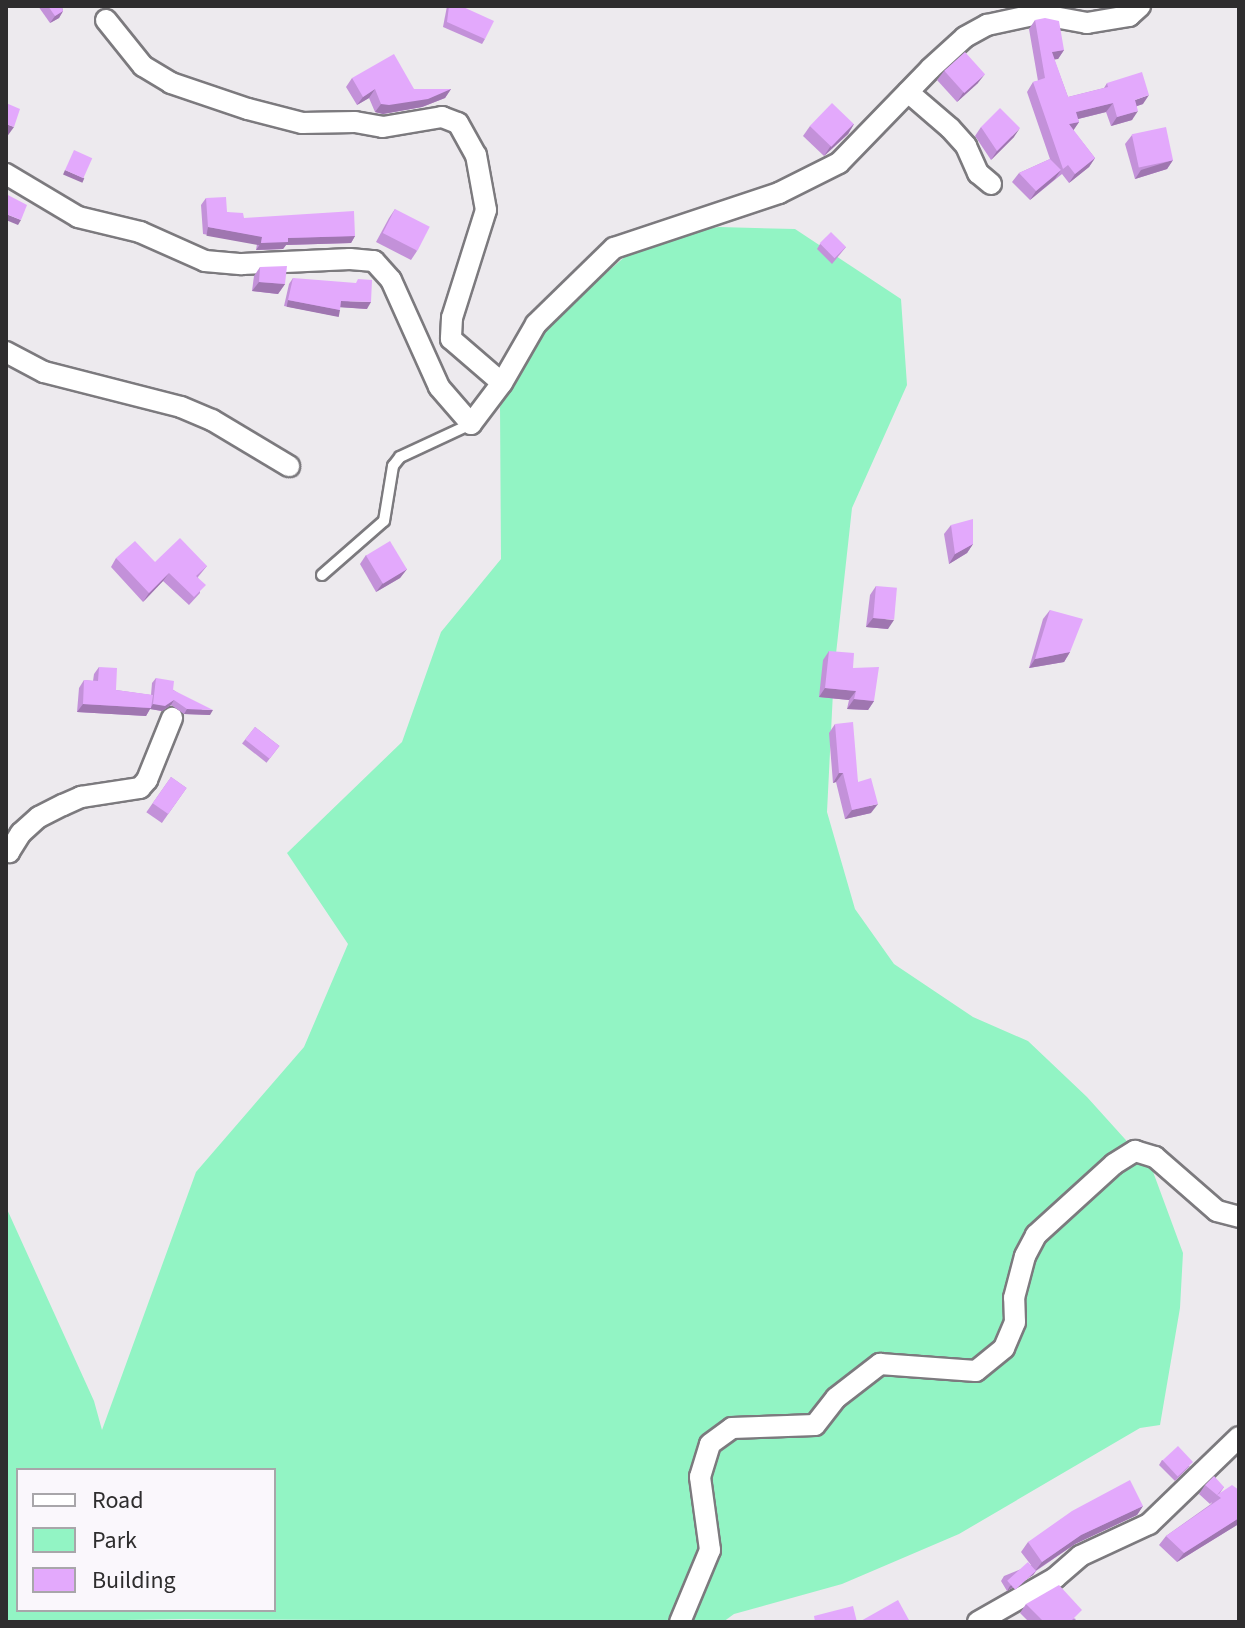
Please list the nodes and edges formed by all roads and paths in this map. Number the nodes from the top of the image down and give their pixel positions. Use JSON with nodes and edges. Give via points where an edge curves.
{"nodes":[{"id":1,"x":1140,"y":6,"type":"edge"},
{"id":2,"x":106,"y":20,"type":"dead end"},
{"id":3,"x":908,"y":92,"type":"junction"},
{"id":4,"x":6,"y":174,"type":"edge"},
{"id":5,"x":991,"y":184,"type":"dead end"},
{"id":6,"x":6,"y":352,"type":"edge"},
{"id":7,"x":502,"y":383,"type":"junction"},
{"id":8,"x":471,"y":424,"type":"junction"},
{"id":9,"x":289,"y":466,"type":"dead end"},
{"id":10,"x":322,"y":575,"type":"dead end"},
{"id":11,"x":172,"y":718,"type":"dead end"},
{"id":12,"x":6,"y":850,"type":"edge"},
{"id":13,"x":1239,"y":1217,"type":"edge"},
{"id":14,"x":1239,"y":1437,"type":"edge"},
{"id":15,"x":680,"y":1622,"type":"edge"},
{"id":16,"x":978,"y":1622,"type":"edge"}],
"edges":[{"from":1,"to":3,"type":"street","via":[[1129,16],[1087,23],[1038,14],[987,25],[965,37]]},
{"from":2,"to":7,"type":"street","via":[[143,66],[171,83],[248,109],[302,123],[383,127],[442,117],[458,123],[476,155],[486,210],[452,318],[451,339]]},
{"from":3,"to":5,"type":"street","via":[[950,128]]},
{"from":3,"to":7,"type":"street","via":[[839,163],[779,193],[614,248],[536,324]]},
{"from":4,"to":8,"type":"street","via":[[78,217],[140,232],[205,261],[374,261],[397,291],[439,387]]},
{"from":6,"to":9,"type":"street","via":[[44,372],[181,407]]},
{"from":7,"to":8,"type":"street"},
{"from":8,"to":10,"type":"lane","via":[[400,457],[393,466],[384,521]]},
{"from":11,"to":12,"type":"street","via":[[140,788],[89,795],[63,805],[39,817]]},
{"from":13,"to":15,"type":"street","via":[[1217,1211],[1155,1157],[1135,1151],[1036,1235],[1025,1256],[1014,1298],[1015,1322],[1004,1348],[976,1371],[880,1364],[836,1398],[815,1425],[732,1428],[710,1444],[700,1477],[710,1550]]},
{"from":14,"to":16,"type":"street","via":[[1149,1524],[1080,1556],[1055,1578]]}]}
